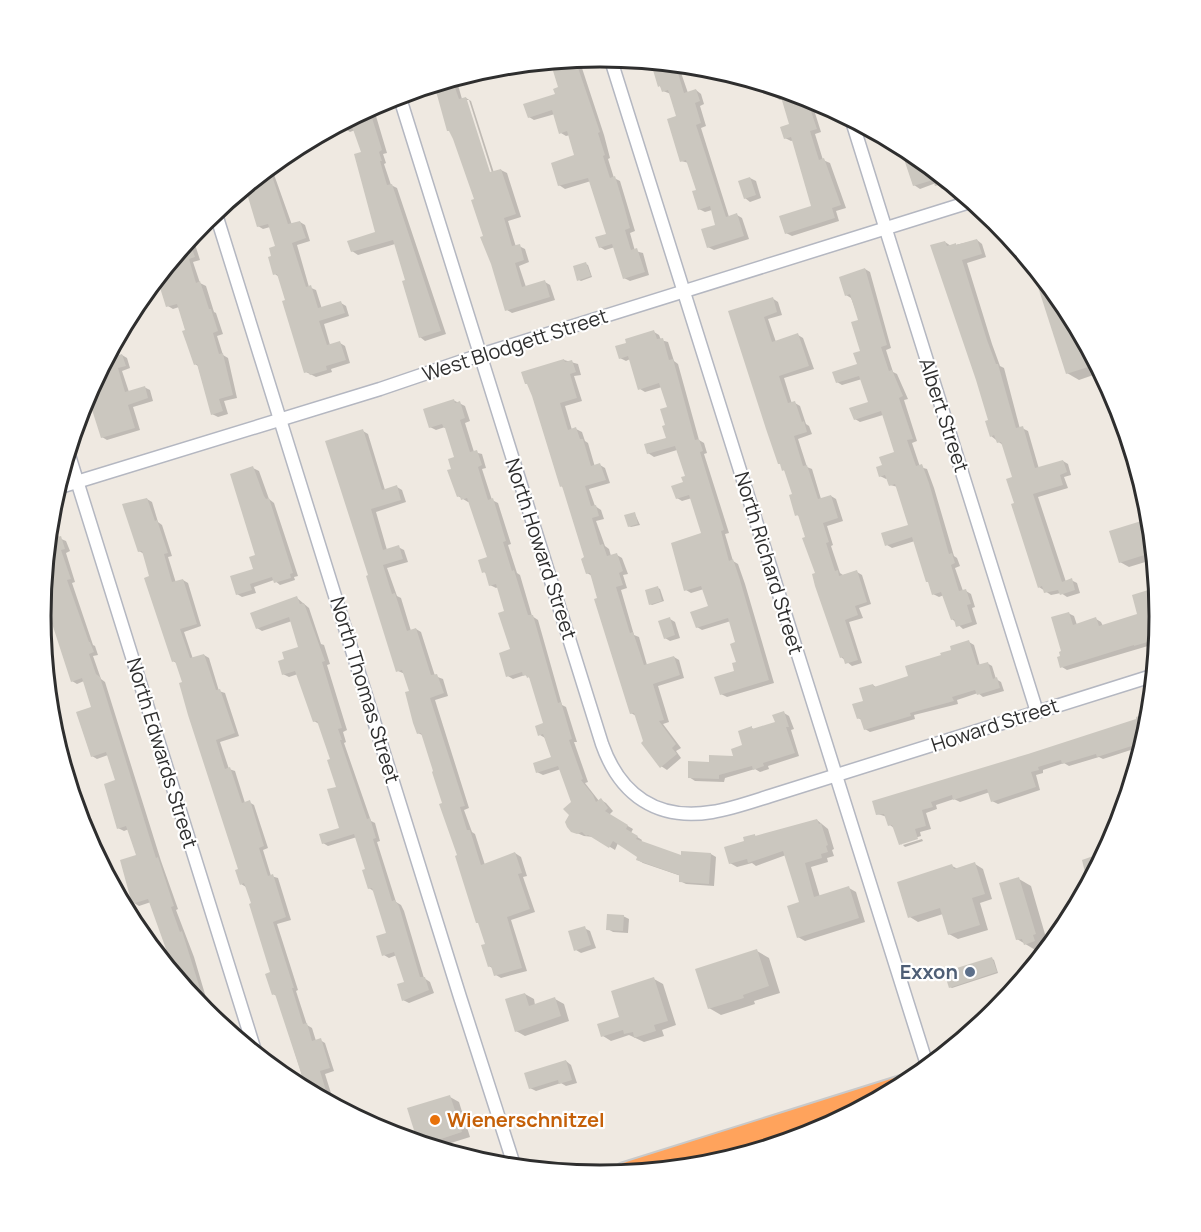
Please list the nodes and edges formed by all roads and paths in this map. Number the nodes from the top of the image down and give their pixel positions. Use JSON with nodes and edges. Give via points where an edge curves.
{"nodes":[{"id":1,"x":613,"y":67,"type":"edge"},
{"id":2,"x":402,"y":104,"type":"edge"},
{"id":3,"x":854,"y":129,"type":"edge"},
{"id":4,"x":964,"y":204,"type":"edge"},
{"id":5,"x":218,"y":222,"type":"edge"},
{"id":6,"x":885,"y":229,"type":"junction"},
{"id":7,"x":684,"y":292,"type":"junction"},
{"id":8,"x":480,"y":355,"type":"junction"},
{"id":9,"x":279,"y":418,"type":"junction"},
{"id":10,"x":72,"y":466,"type":"edge"},
{"id":11,"x":77,"y":481,"type":"junction"},
{"id":12,"x":68,"y":484,"type":"edge"},
{"id":13,"x":1146,"y":678,"type":"edge"},
{"id":14,"x":1037,"y":712,"type":"junction"},
{"id":15,"x":836,"y":776,"type":"junction"},
{"id":16,"x":252,"y":1040,"type":"edge"},
{"id":17,"x":925,"y":1059,"type":"edge"},
{"id":18,"x":860,"y":1100,"type":"edge"},
{"id":19,"x":512,"y":1158,"type":"edge"},
{"id":20,"x":664,"y":1162,"type":"edge"}],
"edges":[{"from":1,"to":7,"type":"street","name":"North Richard Street"},
{"from":2,"to":8,"type":"street","name":"North Howard Street"},
{"from":3,"to":6,"type":"street","name":"Albert Street"},
{"from":4,"to":6,"type":"street","name":"West Blodgett Street"},
{"from":5,"to":9,"type":"street","name":"North Thomas Street"},
{"from":6,"to":7,"type":"street","name":"West Blodgett Street"},
{"from":6,"to":14,"type":"street","name":"Albert Street"},
{"from":7,"to":8,"type":"street","name":"West Blodgett Street"},
{"from":7,"to":15,"type":"street","name":"North Richard Street"},
{"from":8,"to":9,"type":"street","name":"West Blodgett Street"},
{"from":8,"to":15,"type":"street","name":"North Howard Street","via":[[602,744],[623,784],[638,798],[661,810],[699,814]]},
{"from":9,"to":11,"type":"street","name":"West Blodgett Street"},
{"from":9,"to":19,"type":"street","name":"North Thomas Street"},
{"from":10,"to":11,"type":"street","name":"North Edwards Street"},
{"from":11,"to":12,"type":"street","name":"West Blodgett Street"},
{"from":11,"to":16,"type":"street","name":"North Edwards Street"},
{"from":13,"to":14,"type":"street","name":"Howard Street"},
{"from":14,"to":15,"type":"street","name":"Howard Street"},
{"from":15,"to":17,"type":"street","name":"North Richard Street"},
{"from":18,"to":20,"type":"highway"}]}
